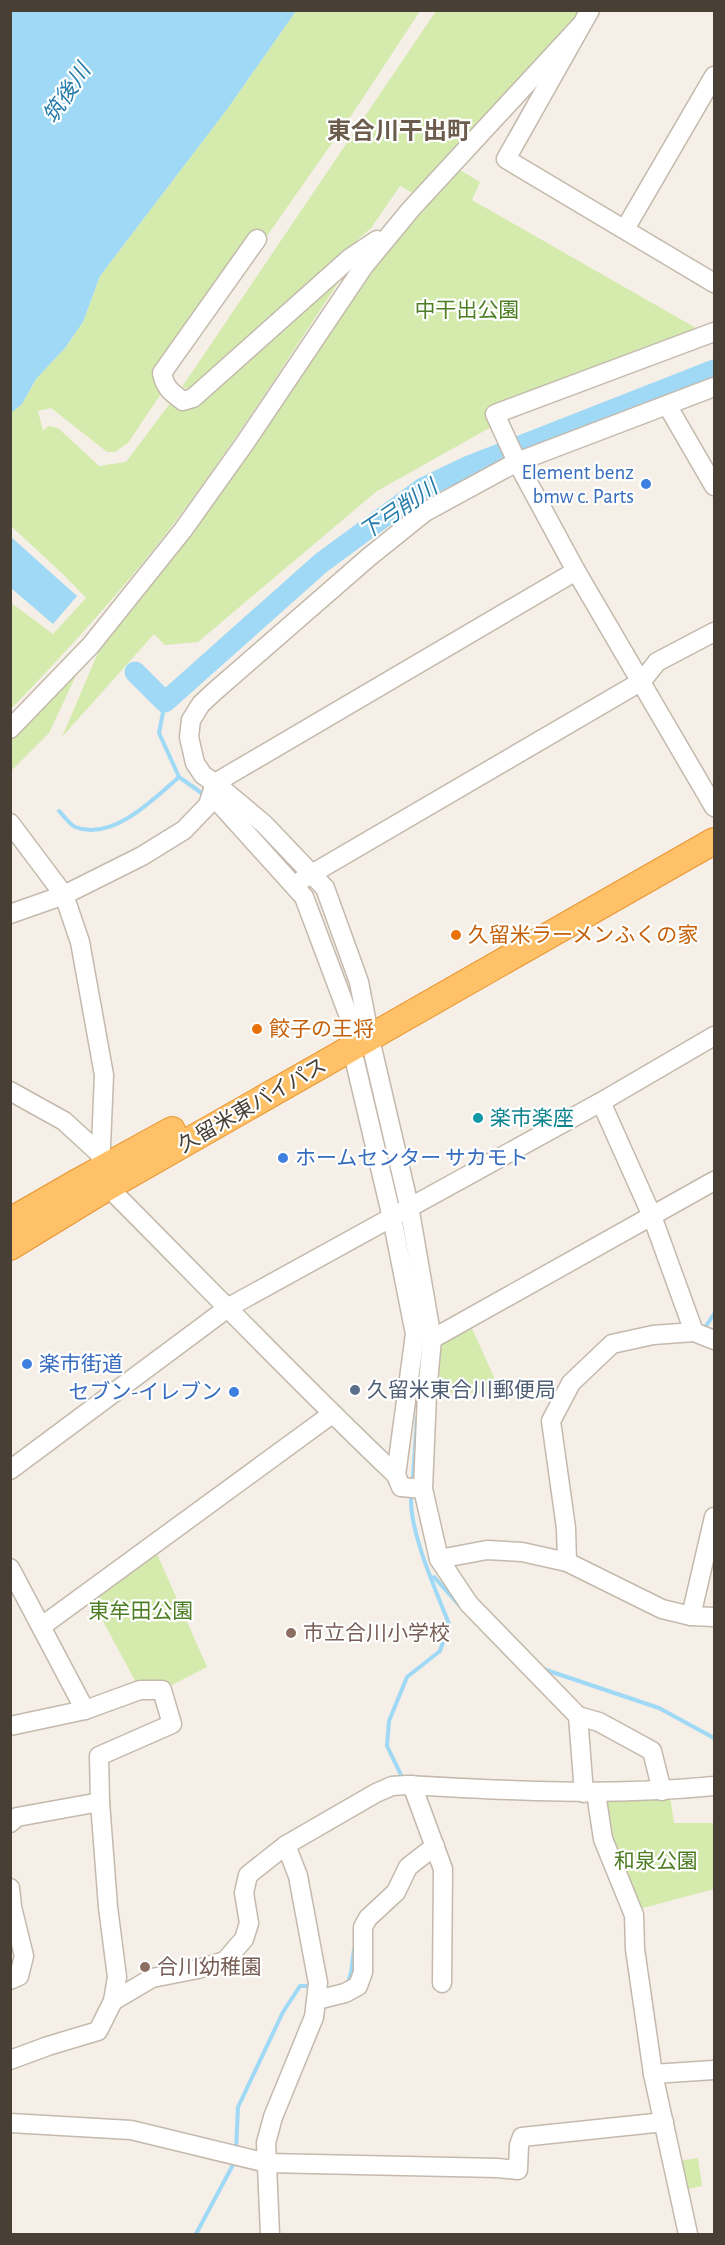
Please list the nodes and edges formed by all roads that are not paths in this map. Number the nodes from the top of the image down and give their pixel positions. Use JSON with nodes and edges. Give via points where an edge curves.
{"nodes":[{"id":1,"x":590,"y":10,"type":"edge"},
{"id":2,"x":580,"y":26,"type":"junction"},
{"id":3,"x":714,"y":76,"type":"edge"},
{"id":4,"x":396,"y":227,"type":"junction"},
{"id":5,"x":625,"y":229,"type":"junction"},
{"id":6,"x":257,"y":239,"type":"dead end"},
{"id":7,"x":714,"y":283,"type":"edge"},
{"id":8,"x":714,"y":332,"type":"edge"},
{"id":9,"x":714,"y":387,"type":"edge"},
{"id":10,"x":667,"y":405,"type":"junction"},
{"id":11,"x":515,"y":457,"type":"junction"},
{"id":12,"x":714,"y":486,"type":"edge"},
{"id":13,"x":576,"y":571,"type":"junction"},
{"id":14,"x":714,"y":632,"type":"edge"},
{"id":15,"x":642,"y":681,"type":"junction"},
{"id":16,"x":10,"y":729,"type":"edge"},
{"id":17,"x":211,"y":795,"type":"junction"},
{"id":18,"x":714,"y":807,"type":"edge"},
{"id":19,"x":714,"y":822,"type":"edge"},
{"id":20,"x":10,"y":823,"type":"edge"},
{"id":21,"x":714,"y":841,"type":"edge"},
{"id":22,"x":314,"y":874,"type":"junction"},
{"id":23,"x":293,"y":883,"type":"junction"},
{"id":24,"x":64,"y":895,"type":"junction"},
{"id":25,"x":10,"y":914,"type":"edge"},
{"id":26,"x":361,"y":1035,"type":"junction"},
{"id":27,"x":714,"y":1036,"type":"edge"},
{"id":28,"x":10,"y":1091,"type":"edge"},
{"id":29,"x":601,"y":1102,"type":"junction"},
{"id":30,"x":103,"y":1170,"type":"junction"},
{"id":31,"x":714,"y":1181,"type":"edge"},
{"id":32,"x":409,"y":1206,"type":"junction"},
{"id":33,"x":652,"y":1216,"type":"junction"},
{"id":34,"x":392,"y":1218,"type":"junction"},
{"id":35,"x":10,"y":1221,"type":"edge"},
{"id":36,"x":10,"y":1247,"type":"edge"},
{"id":37,"x":229,"y":1307,"type":"junction"},
{"id":38,"x":694,"y":1332,"type":"junction"},
{"id":39,"x":432,"y":1339,"type":"junction"},
{"id":40,"x":714,"y":1340,"type":"edge"},
{"id":41,"x":332,"y":1414,"type":"junction"},
{"id":42,"x":10,"y":1470,"type":"edge"},
{"id":43,"x":396,"y":1475,"type":"junction"},
{"id":44,"x":423,"y":1489,"type":"junction"},
{"id":45,"x":714,"y":1517,"type":"edge"},
{"id":46,"x":439,"y":1559,"type":"junction"},
{"id":47,"x":567,"y":1562,"type":"junction"},
{"id":48,"x":10,"y":1568,"type":"edge"},
{"id":49,"x":692,"y":1616,"type":"junction"},
{"id":50,"x":714,"y":1617,"type":"edge"},
{"id":51,"x":42,"y":1626,"type":"junction"},
{"id":52,"x":85,"y":1710,"type":"junction"},
{"id":53,"x":578,"y":1716,"type":"junction"},
{"id":54,"x":10,"y":1726,"type":"edge"},
{"id":55,"x":406,"y":1786,"type":"junction"},
{"id":56,"x":714,"y":1786,"type":"edge"},
{"id":57,"x":662,"y":1791,"type":"junction"},
{"id":58,"x":590,"y":1793,"type":"junction"},
{"id":59,"x":100,"y":1802,"type":"junction"},
{"id":60,"x":10,"y":1823,"type":"edge"},
{"id":61,"x":286,"y":1845,"type":"junction"},
{"id":62,"x":435,"y":1846,"type":"junction"},
{"id":63,"x":10,"y":1888,"type":"edge"},
{"id":64,"x":10,"y":1980,"type":"edge"},
{"id":65,"x":442,"y":1983,"type":"dead end"},
{"id":66,"x":317,"y":2000,"type":"junction"},
{"id":67,"x":112,"y":2001,"type":"junction"},
{"id":68,"x":10,"y":2060,"type":"edge"},
{"id":69,"x":714,"y":2070,"type":"edge"},
{"id":70,"x":653,"y":2074,"type":"junction"},
{"id":71,"x":664,"y":2122,"type":"junction"},
{"id":72,"x":10,"y":2123,"type":"edge"},
{"id":73,"x":267,"y":2163,"type":"junction"},
{"id":74,"x":686,"y":2234,"type":"edge"},
{"id":75,"x":270,"y":2235,"type":"edge"}],
"edges":[{"from":1,"to":2,"type":"street"},
{"from":2,"to":4,"type":"street"},
{"from":2,"to":5,"type":"street","via":[[506,159]]},
{"from":3,"to":5,"type":"street"},
{"from":4,"to":6,"type":"street","via":[[350,258],[193,398],[183,401],[164,385],[162,373]]},
{"from":4,"to":16,"type":"street","via":[[364,266],[183,530],[90,645]]},
{"from":5,"to":7,"type":"street"},
{"from":8,"to":11,"type":"street","via":[[495,414]]},
{"from":9,"to":10,"type":"street"},
{"from":10,"to":11,"type":"street"},
{"from":10,"to":12,"type":"street"},
{"from":11,"to":13,"type":"street"},
{"from":11,"to":17,"type":"street","via":[[425,512],[369,556],[201,704],[191,720],[189,737],[195,763]]},
{"from":13,"to":15,"type":"street"},
{"from":13,"to":17,"type":"street"},
{"from":14,"to":15,"type":"street","via":[[657,662]]},
{"from":15,"to":18,"type":"street"},
{"from":15,"to":22,"type":"street"},
{"from":17,"to":22,"type":"street","via":[[264,824]]},
{"from":17,"to":23,"type":"street"},
{"from":17,"to":24,"type":"street","via":[[184,830]]},
{"from":19,"to":26,"type":"highway","name":"久留米東バイパス"},
{"from":20,"to":24,"type":"street"},
{"from":21,"to":26,"type":"highway","name":"久留米東バイパス"},
{"from":22,"to":23,"type":"street"},
{"from":22,"to":26,"type":"street","via":[[325,888],[359,982]]},
{"from":23,"to":26,"type":"street","via":[[304,897]]},
{"from":24,"to":25,"type":"street"},
{"from":24,"to":30,"type":"street","via":[[80,942],[104,1075]]},
{"from":26,"to":30,"type":"highway","name":"久留米東バイパス"},
{"from":26,"to":32,"type":"street"},
{"from":26,"to":34,"type":"street"},
{"from":27,"to":29,"type":"street"},
{"from":28,"to":30,"type":"street","via":[[64,1121]]},
{"from":29,"to":32,"type":"street"},
{"from":29,"to":33,"type":"street"},
{"from":30,"to":35,"type":"highway","name":"久留米東バイパス"},
{"from":30,"to":36,"type":"highway","name":"久留米東バイパス"},
{"from":30,"to":37,"type":"street"},
{"from":31,"to":33,"type":"street"},
{"from":32,"to":34,"type":"street"},
{"from":32,"to":39,"type":"street"},
{"from":33,"to":38,"type":"street"},
{"from":33,"to":39,"type":"street"},
{"from":34,"to":37,"type":"street"},
{"from":34,"to":43,"type":"street","via":[[415,1334]]},
{"from":37,"to":41,"type":"street"},
{"from":37,"to":42,"type":"street"},
{"from":38,"to":40,"type":"street"},
{"from":38,"to":47,"type":"street","via":[[612,1344],[571,1383],[551,1421]]},
{"from":39,"to":44,"type":"street"},
{"from":41,"to":43,"type":"street"},
{"from":41,"to":51,"type":"street"},
{"from":43,"to":44,"type":"street","via":[[401,1487]]},
{"from":44,"to":46,"type":"street"},
{"from":45,"to":49,"type":"street"},
{"from":46,"to":47,"type":"street","via":[[487,1550],[522,1552]]},
{"from":46,"to":53,"type":"street","via":[[469,1604]]},
{"from":47,"to":49,"type":"street","via":[[662,1609]]},
{"from":48,"to":51,"type":"street"},
{"from":49,"to":50,"type":"street"},
{"from":51,"to":52,"type":"street"},
{"from":52,"to":54,"type":"street"},
{"from":52,"to":59,"type":"street","via":[[140,1690],[162,1690],[172,1724],[99,1756]]},
{"from":53,"to":57,"type":"street","via":[[599,1722],[652,1751]]},
{"from":53,"to":58,"type":"street"},
{"from":55,"to":58,"type":"street"},
{"from":55,"to":61,"type":"street","via":[[376,1793]]},
{"from":55,"to":62,"type":"street"},
{"from":56,"to":57,"type":"street"},
{"from":57,"to":58,"type":"street"},
{"from":58,"to":70,"type":"street","via":[[603,1839],[634,1915],[635,1949]]},
{"from":59,"to":60,"type":"street","via":[[17,1817]]},
{"from":59,"to":67,"type":"street","via":[[117,1977]]},
{"from":61,"to":66,"type":"street","via":[[298,1876],[318,1983]]},
{"from":61,"to":67,"type":"street","via":[[248,1875],[244,1893],[249,1923],[244,1940],[225,1961],[152,1978]]},
{"from":62,"to":65,"type":"street","via":[[443,1869]]},
{"from":62,"to":66,"type":"street","via":[[408,1867],[396,1892],[363,1927],[363,1972],[358,1986]]},
{"from":63,"to":64,"type":"street","via":[[24,1956],[19,1976]]},
{"from":66,"to":73,"type":"street","via":[[315,2017],[273,2117],[266,2143]]},
{"from":67,"to":68,"type":"street","via":[[98,2031]]},
{"from":69,"to":70,"type":"street"},
{"from":70,"to":71,"type":"street"},
{"from":71,"to":73,"type":"street","via":[[522,2137],[518,2170]]},
{"from":71,"to":74,"type":"street"},
{"from":72,"to":73,"type":"street","via":[[131,2130]]},
{"from":73,"to":75,"type":"street"}]}
